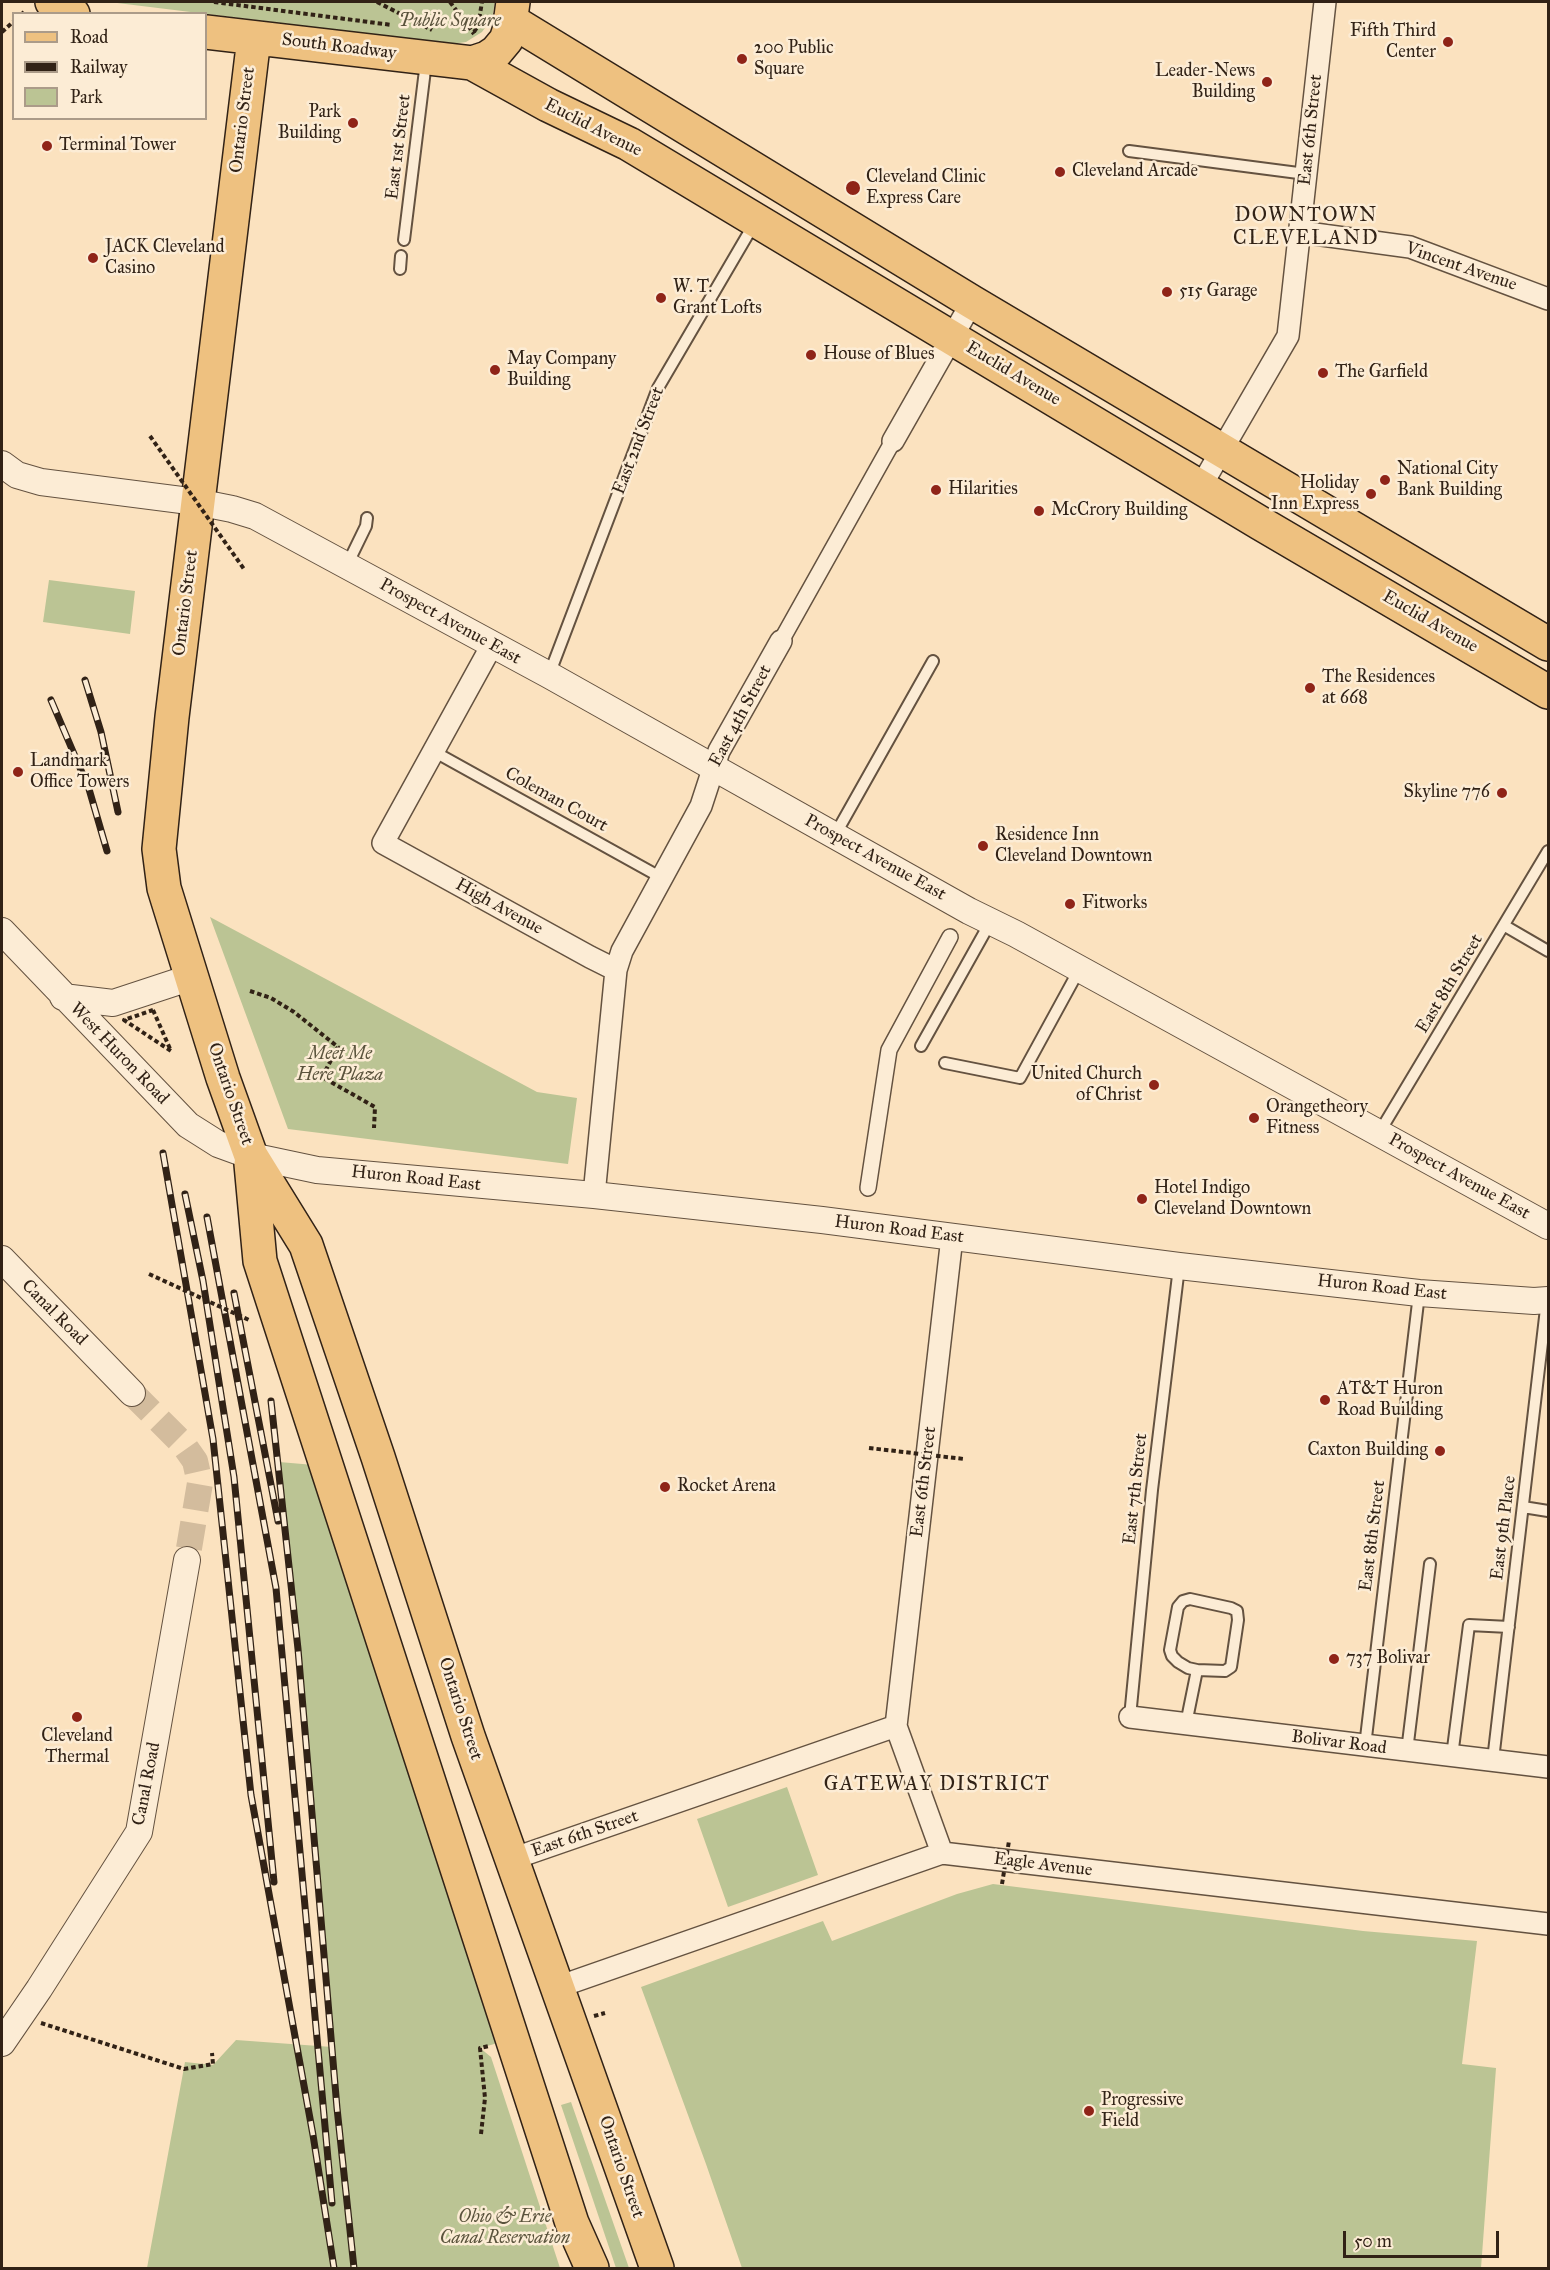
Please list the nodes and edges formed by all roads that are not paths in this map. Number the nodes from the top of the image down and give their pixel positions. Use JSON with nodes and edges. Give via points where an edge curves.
{"nodes":[{"id":1,"x":1325,"y":2,"type":"edge"},
{"id":2,"x":33,"y":9,"type":"edge"},
{"id":3,"x":512,"y":11,"type":"edge"},
{"id":4,"x":57,"y":12,"type":"edge"},
{"id":5,"x":207,"y":32,"type":"edge"},
{"id":6,"x":254,"y":38,"type":"junction"},
{"id":7,"x":434,"y":40,"type":"junction"},
{"id":8,"x":471,"y":43,"type":"junction"},
{"id":9,"x":1129,"y":151,"type":"dead end"},
{"id":10,"x":1306,"y":174,"type":"junction"},
{"id":11,"x":756,"y":220,"type":"junction"},
{"id":12,"x":1300,"y":232,"type":"junction"},
{"id":13,"x":404,"y":240,"type":"dead end"},
{"id":14,"x":401,"y":256,"type":"dead end"},
{"id":15,"x":400,"y":269,"type":"dead end"},
{"id":16,"x":1548,"y":299,"type":"edge"},
{"id":17,"x":972,"y":302,"type":"junction"},
{"id":18,"x":951,"y":337,"type":"junction"},
{"id":19,"x":893,"y":441,"type":"joint"},
{"id":20,"x":1222,"y":450,"type":"junction"},
{"id":21,"x":2,"y":464,"type":"edge"},
{"id":22,"x":1201,"y":486,"type":"junction"},
{"id":23,"x":197,"y":502,"type":"junction"},
{"id":24,"x":367,"y":518,"type":"dead end"},
{"id":25,"x":347,"y":566,"type":"junction"},
{"id":26,"x":781,"y":641,"type":"joint"},
{"id":27,"x":1548,"y":644,"type":"edge"},
{"id":28,"x":492,"y":645,"type":"junction"},
{"id":29,"x":933,"y":661,"type":"dead end"},
{"id":30,"x":549,"y":675,"type":"junction"},
{"id":31,"x":1548,"y":692,"type":"edge"},
{"id":32,"x":433,"y":752,"type":"junction"},
{"id":33,"x":713,"y":767,"type":"junction"},
{"id":34,"x":835,"y":835,"type":"junction"},
{"id":35,"x":1548,"y":851,"type":"edge"},
{"id":36,"x":662,"y":878,"type":"junction"},
{"id":37,"x":991,"y":921,"type":"junction"},
{"id":38,"x":1504,"y":926,"type":"junction"},
{"id":39,"x":2,"y":932,"type":"edge"},
{"id":40,"x":950,"y":937,"type":"dead end"},
{"id":41,"x":1548,"y":951,"type":"edge"},
{"id":42,"x":1079,"y":969,"type":"junction"},
{"id":43,"x":616,"y":970,"type":"junction"},
{"id":44,"x":192,"y":977,"type":"junction"},
{"id":45,"x":63,"y":997,"type":"junction"},
{"id":46,"x":921,"y":1046,"type":"dead end"},
{"id":47,"x":945,"y":1063,"type":"dead end"},
{"id":48,"x":1379,"y":1133,"type":"junction"},
{"id":49,"x":251,"y":1156,"type":"junction"},
{"id":50,"x":868,"y":1188,"type":"dead end"},
{"id":51,"x":594,"y":1195,"type":"junction"},
{"id":52,"x":1548,"y":1227,"type":"edge"},
{"id":53,"x":952,"y":1237,"type":"junction"},
{"id":54,"x":2,"y":1259,"type":"edge"},
{"id":55,"x":1179,"y":1266,"type":"junction"},
{"id":56,"x":1419,"y":1293,"type":"junction"},
{"id":57,"x":1548,"y":1300,"type":"edge"},
{"id":58,"x":132,"y":1393,"type":"tunnel mouth"},
{"id":59,"x":1523,"y":1508,"type":"junction"},
{"id":60,"x":1548,"y":1511,"type":"edge"},
{"id":61,"x":187,"y":1560,"type":"tunnel mouth"},
{"id":62,"x":1430,"y":1564,"type":"dead end"},
{"id":63,"x":1509,"y":1627,"type":"junction"},
{"id":64,"x":1197,"y":1670,"type":"junction"},
{"id":65,"x":1130,"y":1717,"type":"joint"},
{"id":66,"x":1186,"y":1724,"type":"junction"},
{"id":67,"x":896,"y":1726,"type":"junction"},
{"id":68,"x":1365,"y":1746,"type":"junction"},
{"id":69,"x":1407,"y":1751,"type":"junction"},
{"id":70,"x":1452,"y":1756,"type":"junction"},
{"id":71,"x":1493,"y":1760,"type":"junction"},
{"id":72,"x":1548,"y":1767,"type":"edge"},
{"id":73,"x":942,"y":1853,"type":"junction"},
{"id":74,"x":512,"y":1859,"type":"junction"},
{"id":75,"x":1548,"y":1924,"type":"edge"},
{"id":76,"x":558,"y":1987,"type":"junction"},
{"id":77,"x":2,"y":2043,"type":"edge"},
{"id":78,"x":573,"y":2223,"type":"junction"},
{"id":79,"x":582,"y":2268,"type":"edge"},
{"id":80,"x":592,"y":2268,"type":"edge"},
{"id":81,"x":657,"y":2268,"type":"edge"}],
"edges":[{"from":1,"to":10,"type":"street","name":"East 6th Street"},
{"from":2,"to":4,"type":"main road"},
{"from":3,"to":8,"type":"main road","via":[[509,31],[501,46],[487,58]]},
{"from":3,"to":17,"type":"main road"},
{"from":5,"to":6,"type":"main road","name":"South Roadway"},
{"from":6,"to":7,"type":"main road","name":"South Roadway"},
{"from":6,"to":23,"type":"main road","name":"Ontario Street"},
{"from":7,"to":8,"type":"main road","name":"South Roadway"},
{"from":7,"to":13,"type":"lane","name":"East 1st Street"},
{"from":8,"to":11,"type":"main road","name":"Euclid Avenue","via":[[548,105],[629,144]]},
{"from":9,"to":10,"type":"lane"},
{"from":10,"to":12,"type":"street","name":"East 6th Street"},
{"from":11,"to":18,"type":"main road","name":"Euclid Avenue"},
{"from":11,"to":30,"type":"lane","name":"East 2nd Street","via":[[658,388]]},
{"from":12,"to":16,"type":"street","name":"Vincent Avenue","via":[[1410,247]]},
{"from":12,"to":20,"type":"street","name":"East 6th Street","via":[[1288,336]]},
{"from":14,"to":15,"type":"lane"},
{"from":17,"to":18,"type":"street","name":"East 4th Street"},
{"from":17,"to":20,"type":"main road"},
{"from":18,"to":19,"type":"street","name":"East 4th Street"},
{"from":18,"to":22,"type":"main road","name":"Euclid Avenue"},
{"from":19,"to":26,"type":"street","name":"East 4th Street"},
{"from":20,"to":22,"type":"street","name":"East 6th Street"},
{"from":20,"to":27,"type":"main road"},
{"from":21,"to":23,"type":"street","name":"Prospect Avenue East","via":[[17,475],[41,482]]},
{"from":22,"to":31,"type":"main road","name":"Euclid Avenue"},
{"from":23,"to":25,"type":"street","name":"Prospect Avenue East","via":[[255,516]]},
{"from":23,"to":44,"type":"main road","name":"Ontario Street","via":[[159,849],[164,888]]},
{"from":24,"to":25,"type":"lane"},
{"from":25,"to":28,"type":"street","name":"Prospect Avenue East"},
{"from":26,"to":33,"type":"street","name":"East 4th Street"},
{"from":28,"to":30,"type":"street","name":"Prospect Avenue East"},
{"from":28,"to":32,"type":"street"},
{"from":29,"to":34,"type":"lane"},
{"from":30,"to":33,"type":"street","name":"Prospect Avenue East"},
{"from":32,"to":36,"type":"lane","name":"Coleman Court"},
{"from":32,"to":43,"type":"street","name":"High Avenue","via":[[383,843]]},
{"from":33,"to":34,"type":"street","name":"Prospect Avenue East"},
{"from":33,"to":36,"type":"street","name":"East 4th Street","via":[[701,806]]},
{"from":34,"to":37,"type":"street","name":"Prospect Avenue East"},
{"from":35,"to":38,"type":"lane","name":"East 8th Street"},
{"from":36,"to":43,"type":"street","name":"East 4th Street","via":[[622,951]]},
{"from":37,"to":42,"type":"street","name":"Prospect Avenue East"},
{"from":37,"to":46,"type":"lane"},
{"from":38,"to":41,"type":"lane"},
{"from":38,"to":48,"type":"lane","name":"East 8th Street"},
{"from":39,"to":45,"type":"street","name":"West Huron Road"},
{"from":40,"to":50,"type":"street","via":[[889,1050]]},
{"from":42,"to":47,"type":"lane","via":[[1020,1078]]},
{"from":42,"to":48,"type":"street","name":"Prospect Avenue East"},
{"from":43,"to":51,"type":"street","name":"East 4th Street"},
{"from":44,"to":45,"type":"street","via":[[113,1004]]},
{"from":44,"to":49,"type":"main road","name":"Ontario Street"},
{"from":45,"to":49,"type":"street","name":"West Huron Road","via":[[188,1125],[218,1144]]},
{"from":48,"to":52,"type":"street","name":"Prospect Avenue East"},
{"from":49,"to":51,"type":"street","name":"Huron Road East","via":[[317,1170]]},
{"from":49,"to":74,"type":"main road","name":"Ontario Street","via":[[306,1245]]},
{"from":49,"to":78,"type":"main road","name":"Ontario Street","via":[[260,1262]]},
{"from":51,"to":53,"type":"street","name":"Huron Road East"},
{"from":53,"to":55,"type":"street","name":"Huron Road East"},
{"from":53,"to":67,"type":"street","name":"East 6th Street"},
{"from":54,"to":58,"type":"street","name":"Canal Road"},
{"from":55,"to":56,"type":"street","name":"Huron Road East"},
{"from":55,"to":65,"type":"lane","name":"East 7th Street"},
{"from":56,"to":57,"type":"street","name":"Huron Road East"},
{"from":56,"to":68,"type":"lane","name":"East 8th Street"},
{"from":57,"to":59,"type":"lane","name":"East 9th Place"},
{"from":59,"to":60,"type":"lane"},
{"from":59,"to":63,"type":"lane","name":"East 9th Place"},
{"from":61,"to":77,"type":"street","name":"Canal Road","via":[[139,1832]]},
{"from":62,"to":69,"type":"lane"},
{"from":63,"to":70,"type":"lane","via":[[1469,1625]]},
{"from":63,"to":71,"type":"lane","name":"East 9th Place"},
{"from":64,"to":64,"type":"lane","via":[[1178,1662],[1170,1650],[1178,1607],[1190,1599],[1231,1608],[1237,1611],[1238,1620],[1231,1667],[1225,1671]]},
{"from":64,"to":66,"type":"lane"},
{"from":65,"to":66,"type":"street","name":"Bolivar Road"},
{"from":66,"to":68,"type":"street","name":"Bolivar Road"},
{"from":67,"to":73,"type":"street","name":"East 6th Street"},
{"from":67,"to":74,"type":"street","name":"East 6th Street"},
{"from":68,"to":69,"type":"street","name":"Bolivar Road"},
{"from":69,"to":70,"type":"street","name":"Bolivar Road"},
{"from":70,"to":71,"type":"street","name":"Bolivar Road"},
{"from":71,"to":72,"type":"street","name":"Bolivar Road"},
{"from":73,"to":75,"type":"street","name":"Eagle Avenue"},
{"from":73,"to":76,"type":"street","name":"Eagle Avenue"},
{"from":74,"to":76,"type":"main road","name":"Ontario Street"},
{"from":76,"to":81,"type":"main road","name":"Ontario Street"},
{"from":78,"to":79,"type":"main road"},
{"from":78,"to":80,"type":"main road","name":"Ontario Street"}]}
